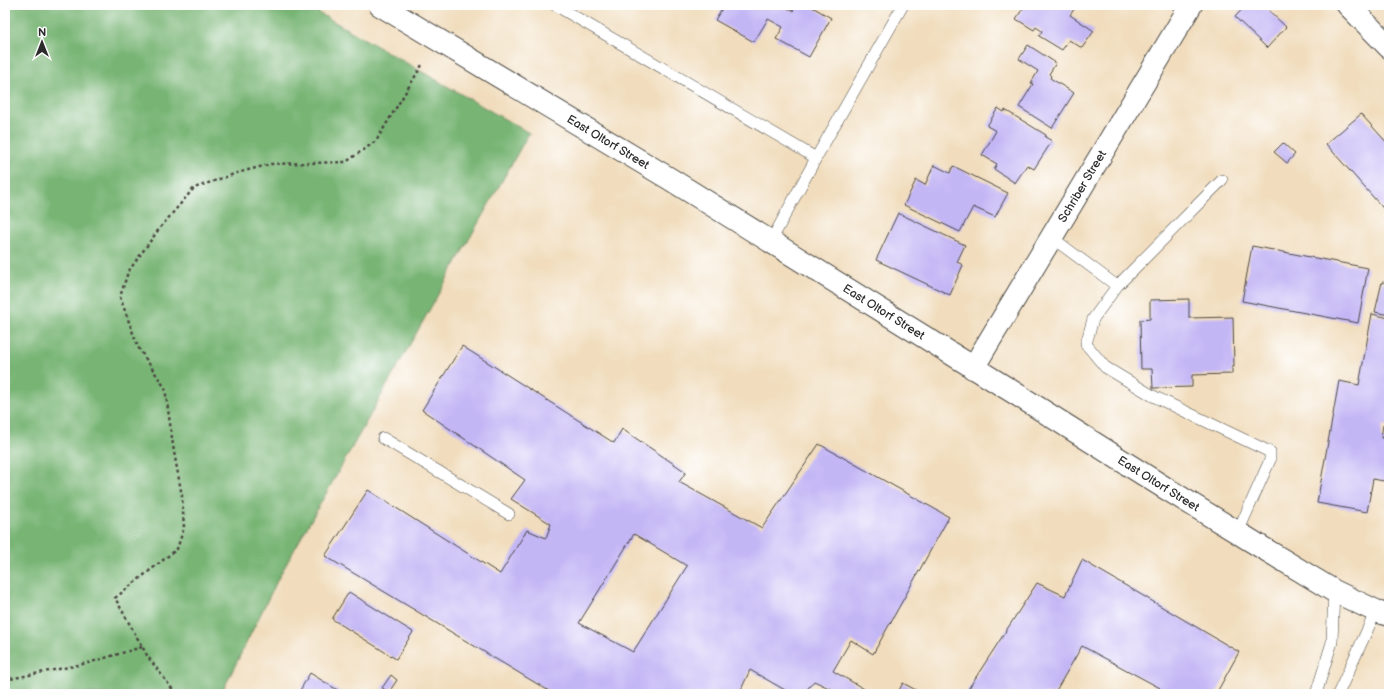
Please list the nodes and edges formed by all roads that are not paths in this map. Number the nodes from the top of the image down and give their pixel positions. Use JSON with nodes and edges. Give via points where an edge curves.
{"nodes":[{"id":1,"x":380,"y":5,"type":"edge"},
{"id":2,"x":555,"y":5,"type":"edge"},
{"id":3,"x":903,"y":5,"type":"edge"},
{"id":4,"x":1191,"y":5,"type":"edge"},
{"id":5,"x":1348,"y":5,"type":"edge"},
{"id":6,"x":1389,"y":47,"type":"edge"},
{"id":7,"x":816,"y":158,"type":"junction"},
{"id":8,"x":1222,"y":180,"type":"dead end"},
{"id":9,"x":1051,"y":237,"type":"junction"},
{"id":10,"x":771,"y":241,"type":"junction"},
{"id":11,"x":1117,"y":286,"type":"junction"},
{"id":12,"x":973,"y":368,"type":"junction"},
{"id":13,"x":383,"y":438,"type":"dead end"},
{"id":14,"x":509,"y":514,"type":"dead end"},
{"id":15,"x":1238,"y":532,"type":"junction"},
{"id":16,"x":1334,"y":591,"type":"junction"},
{"id":17,"x":1382,"y":613,"type":"edge"},
{"id":18,"x":1316,"y":694,"type":"edge"},
{"id":19,"x":1338,"y":694,"type":"edge"}],
"edges":[{"from":1,"to":10,"type":"main road","name":"East Oltorf Street","via":[[664,174]]},
{"from":2,"to":7,"type":"lane"},
{"from":3,"to":7,"type":"lane"},
{"from":4,"to":9,"type":"main road","name":"Schriber Street"},
{"from":5,"to":6,"type":"main road"},
{"from":7,"to":10,"type":"lane"},
{"from":8,"to":11,"type":"lane"},
{"from":9,"to":11,"type":"lane"},
{"from":9,"to":12,"type":"main road","name":"Schriber Street"},
{"from":10,"to":12,"type":"main road","name":"East Oltorf Street"},
{"from":11,"to":15,"type":"lane","via":[[1093,319],[1086,344],[1105,367],[1153,396],[1270,452],[1270,460]]},
{"from":12,"to":15,"type":"main road","name":"East Oltorf Street"},
{"from":13,"to":14,"type":"lane"},
{"from":15,"to":16,"type":"main road","name":"East Oltorf Street"},
{"from":16,"to":17,"type":"main road","name":"East Oltorf Street"},
{"from":16,"to":18,"type":"lane","via":[[1332,642]]},
{"from":17,"to":19,"type":"lane"}]}
